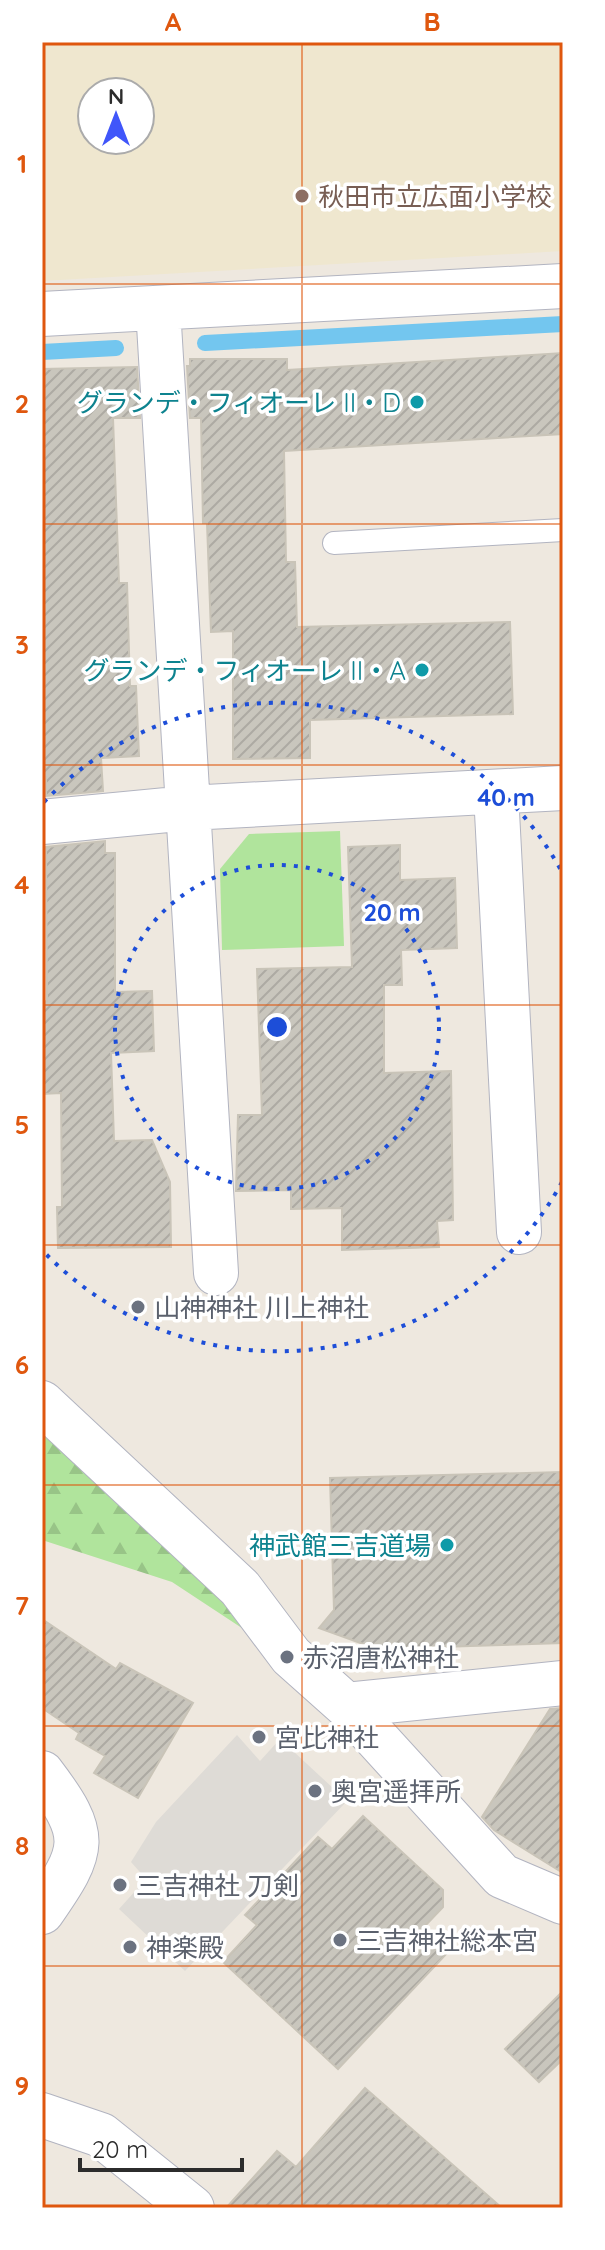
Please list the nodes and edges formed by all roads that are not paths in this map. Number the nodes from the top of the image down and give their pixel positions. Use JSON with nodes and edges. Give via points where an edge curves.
{"nodes":[{"id":1,"x":563,"y":286,"type":"edge"},
{"id":2,"x":158,"y":308,"type":"junction"},
{"id":3,"x":42,"y":314,"type":"edge"},
{"id":4,"x":563,"y":530,"type":"edge"},
{"id":5,"x":334,"y":543,"type":"dead end"},
{"id":6,"x":563,"y":788,"type":"edge"},
{"id":7,"x":496,"y":793,"type":"junction"},
{"id":8,"x":188,"y":808,"type":"junction"},
{"id":9,"x":42,"y":822,"type":"edge"},
{"id":10,"x":519,"y":1232,"type":"dead end"},
{"id":11,"x":216,"y":1273,"type":"dead end"},
{"id":12,"x":42,"y":1403,"type":"edge"},
{"id":13,"x":563,"y":1683,"type":"edge"},
{"id":14,"x":346,"y":1705,"type":"junction"},
{"id":15,"x":42,"y":1773,"type":"edge"},
{"id":16,"x":563,"y":1902,"type":"edge"},
{"id":17,"x":42,"y":1912,"type":"edge"},
{"id":18,"x":42,"y":2115,"type":"edge"},
{"id":19,"x":192,"y":2208,"type":"edge"}],
"edges":[{"from":1,"to":2,"type":"street"},
{"from":2,"to":3,"type":"street"},
{"from":2,"to":8,"type":"street"},
{"from":4,"to":5,"type":"lane"},
{"from":6,"to":7,"type":"street"},
{"from":7,"to":8,"type":"street"},
{"from":7,"to":10,"type":"street"},
{"from":8,"to":9,"type":"street"},
{"from":8,"to":11,"type":"street"},
{"from":12,"to":14,"type":"street","via":[[240,1588],[291,1656]]},
{"from":13,"to":14,"type":"street"},
{"from":14,"to":16,"type":"street","via":[[502,1876]]},
{"from":15,"to":17,"type":"street","via":[[66,1805],[76,1831],[76,1857]]},
{"from":18,"to":19,"type":"street","via":[[101,2135]]}]}
